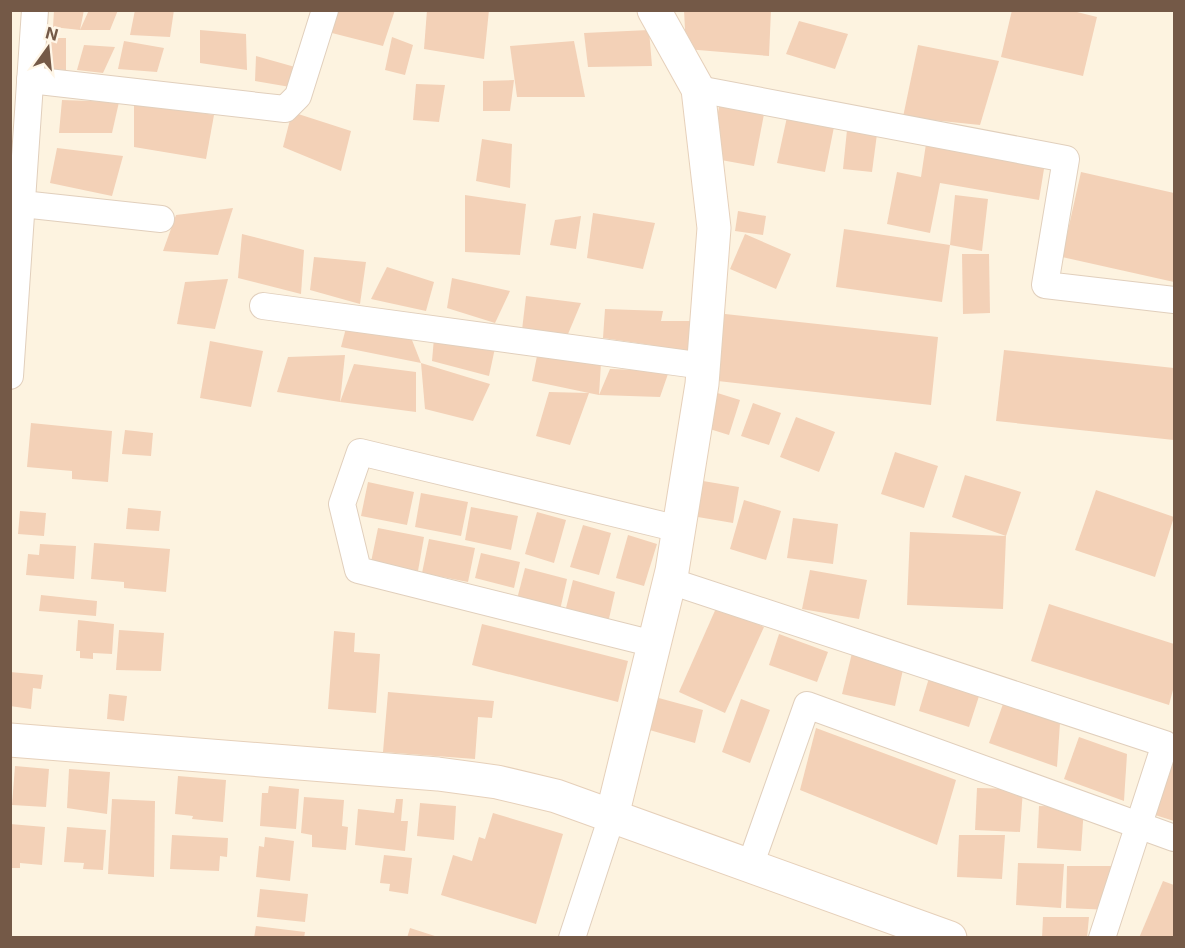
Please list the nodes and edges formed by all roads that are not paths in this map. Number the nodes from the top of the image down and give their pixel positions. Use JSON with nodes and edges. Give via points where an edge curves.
{"nodes":[{"id":1,"x":35,"y":10,"type":"edge"},
{"id":2,"x":325,"y":10,"type":"edge"},
{"id":3,"x":654,"y":10,"type":"edge"},
{"id":4,"x":30,"y":80,"type":"junction"},
{"id":5,"x":698,"y":89,"type":"junction"},
{"id":6,"x":22,"y":204,"type":"junction"},
{"id":7,"x":161,"y":219,"type":"dead end"},
{"id":8,"x":1174,"y":300,"type":"edge"},
{"id":9,"x":263,"y":306,"type":"dead end"},
{"id":10,"x":704,"y":366,"type":"junction"},
{"id":11,"x":10,"y":376,"type":"edge"},
{"id":12,"x":679,"y":529,"type":"junction"},
{"id":13,"x":670,"y":581,"type":"junction"},
{"id":14,"x":654,"y":644,"type":"junction"},
{"id":15,"x":10,"y":740,"type":"edge"},
{"id":16,"x":612,"y":816,"type":"junction"},
{"id":17,"x":1138,"y":826,"type":"junction"},
{"id":18,"x":1174,"y":838,"type":"edge"},
{"id":19,"x":750,"y":866,"type":"junction"},
{"id":20,"x":573,"y":936,"type":"edge"},
{"id":21,"x":950,"y":938,"type":"edge"},
{"id":22,"x":1102,"y":938,"type":"edge"}],
"edges":[{"from":1,"to":4,"type":"street"},
{"from":2,"to":4,"type":"street","via":[[298,96],[285,110]]},
{"from":3,"to":5,"type":"street"},
{"from":4,"to":6,"type":"street"},
{"from":5,"to":8,"type":"street","via":[[1066,159],[1045,285]]},
{"from":5,"to":10,"type":"street","via":[[714,228]]},
{"from":6,"to":7,"type":"street"},
{"from":6,"to":11,"type":"street"},
{"from":9,"to":10,"type":"street"},
{"from":10,"to":12,"type":"street"},
{"from":12,"to":13,"type":"street"},
{"from":12,"to":14,"type":"street","via":[[360,452],[342,504],[358,570]]},
{"from":13,"to":14,"type":"street"},
{"from":13,"to":17,"type":"street","via":[[1166,744]]},
{"from":14,"to":16,"type":"street"},
{"from":15,"to":16,"type":"street","via":[[458,777],[556,796]]},
{"from":16,"to":19,"type":"street"},
{"from":16,"to":20,"type":"street"},
{"from":17,"to":18,"type":"street"},
{"from":17,"to":19,"type":"street","via":[[807,705]]},
{"from":17,"to":22,"type":"street"},
{"from":19,"to":21,"type":"street"}]}
